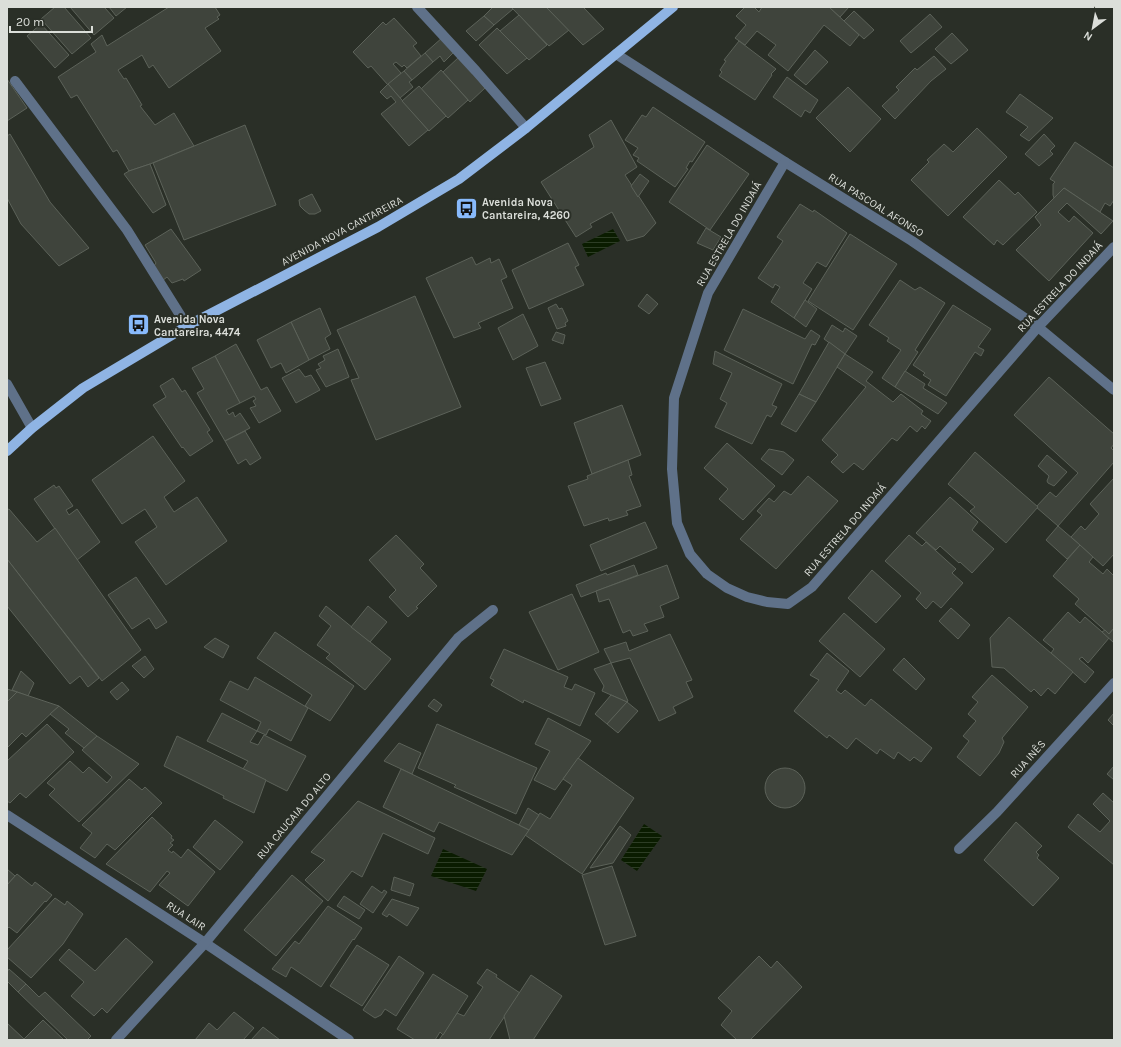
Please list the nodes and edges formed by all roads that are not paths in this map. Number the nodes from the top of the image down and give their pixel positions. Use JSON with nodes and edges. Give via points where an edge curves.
{"nodes":[{"id":1,"x":417,"y":7,"type":"edge"},
{"id":2,"x":672,"y":7,"type":"edge"},
{"id":3,"x":616,"y":54,"type":"junction"},
{"id":4,"x":15,"y":81,"type":"dead end"},
{"id":5,"x":526,"y":128,"type":"junction"},
{"id":6,"x":785,"y":162,"type":"junction"},
{"id":7,"x":1114,"y":247,"type":"edge"},
{"id":8,"x":188,"y":326,"type":"junction"},
{"id":9,"x":1038,"y":327,"type":"junction"},
{"id":10,"x":7,"y":384,"type":"edge"},
{"id":11,"x":1114,"y":390,"type":"edge"},
{"id":12,"x":32,"y":428,"type":"junction"},
{"id":13,"x":7,"y":451,"type":"edge"},
{"id":14,"x":494,"y":610,"type":"dead end"},
{"id":15,"x":1114,"y":683,"type":"edge"},
{"id":16,"x":7,"y":815,"type":"edge"},
{"id":17,"x":960,"y":849,"type":"dead end"},
{"id":18,"x":204,"y":943,"type":"junction"},
{"id":19,"x":116,"y":1040,"type":"edge"},
{"id":20,"x":349,"y":1040,"type":"edge"}],
"edges":[{"from":1,"to":5,"type":"street"},
{"from":2,"to":3,"type":"main road","name":"AVENIDA NOVA CANTAREIRA"},
{"from":3,"to":5,"type":"main road","name":"AVENIDA NOVA CANTAREIRA"},
{"from":3,"to":6,"type":"street","name":"RUA PASCOAL AFONSO"},
{"from":4,"to":8,"type":"street","via":[[127,230]]},
{"from":5,"to":8,"type":"main road","name":"AVENIDA NOVA CANTAREIRA","via":[[459,178],[378,227]]},
{"from":6,"to":9,"type":"street","name":"RUA PASCOAL AFONSO","via":[[912,241]]},
{"from":6,"to":9,"type":"street","name":"RUA ESTRELA DO INDAIÁ","via":[[708,293],[674,398],[672,469],[677,523],[690,554],[707,574],[727,588],[747,597],[788,604],[812,587]]},
{"from":7,"to":9,"type":"street","name":"RUA ESTRELA DO INDAIÁ"},
{"from":8,"to":12,"type":"main road","name":"AVENIDA NOVA CANTAREIRA","via":[[83,388]]},
{"from":9,"to":11,"type":"street","name":"RUA PASCOAL AFONSO"},
{"from":10,"to":12,"type":"street"},
{"from":12,"to":13,"type":"main road","name":"AVENIDA NOVA CANTAREIRA"},
{"from":14,"to":18,"type":"street","name":"RUA CAUCAIA DO ALTO","via":[[458,638]]},
{"from":15,"to":17,"type":"street","name":"RUA INÊS"},
{"from":16,"to":18,"type":"street","name":"RUA LAIR"},
{"from":18,"to":19,"type":"street","name":"RUA CAUCAIA DO ALTO"},
{"from":18,"to":20,"type":"street","name":"RUA LAIR"}]}
